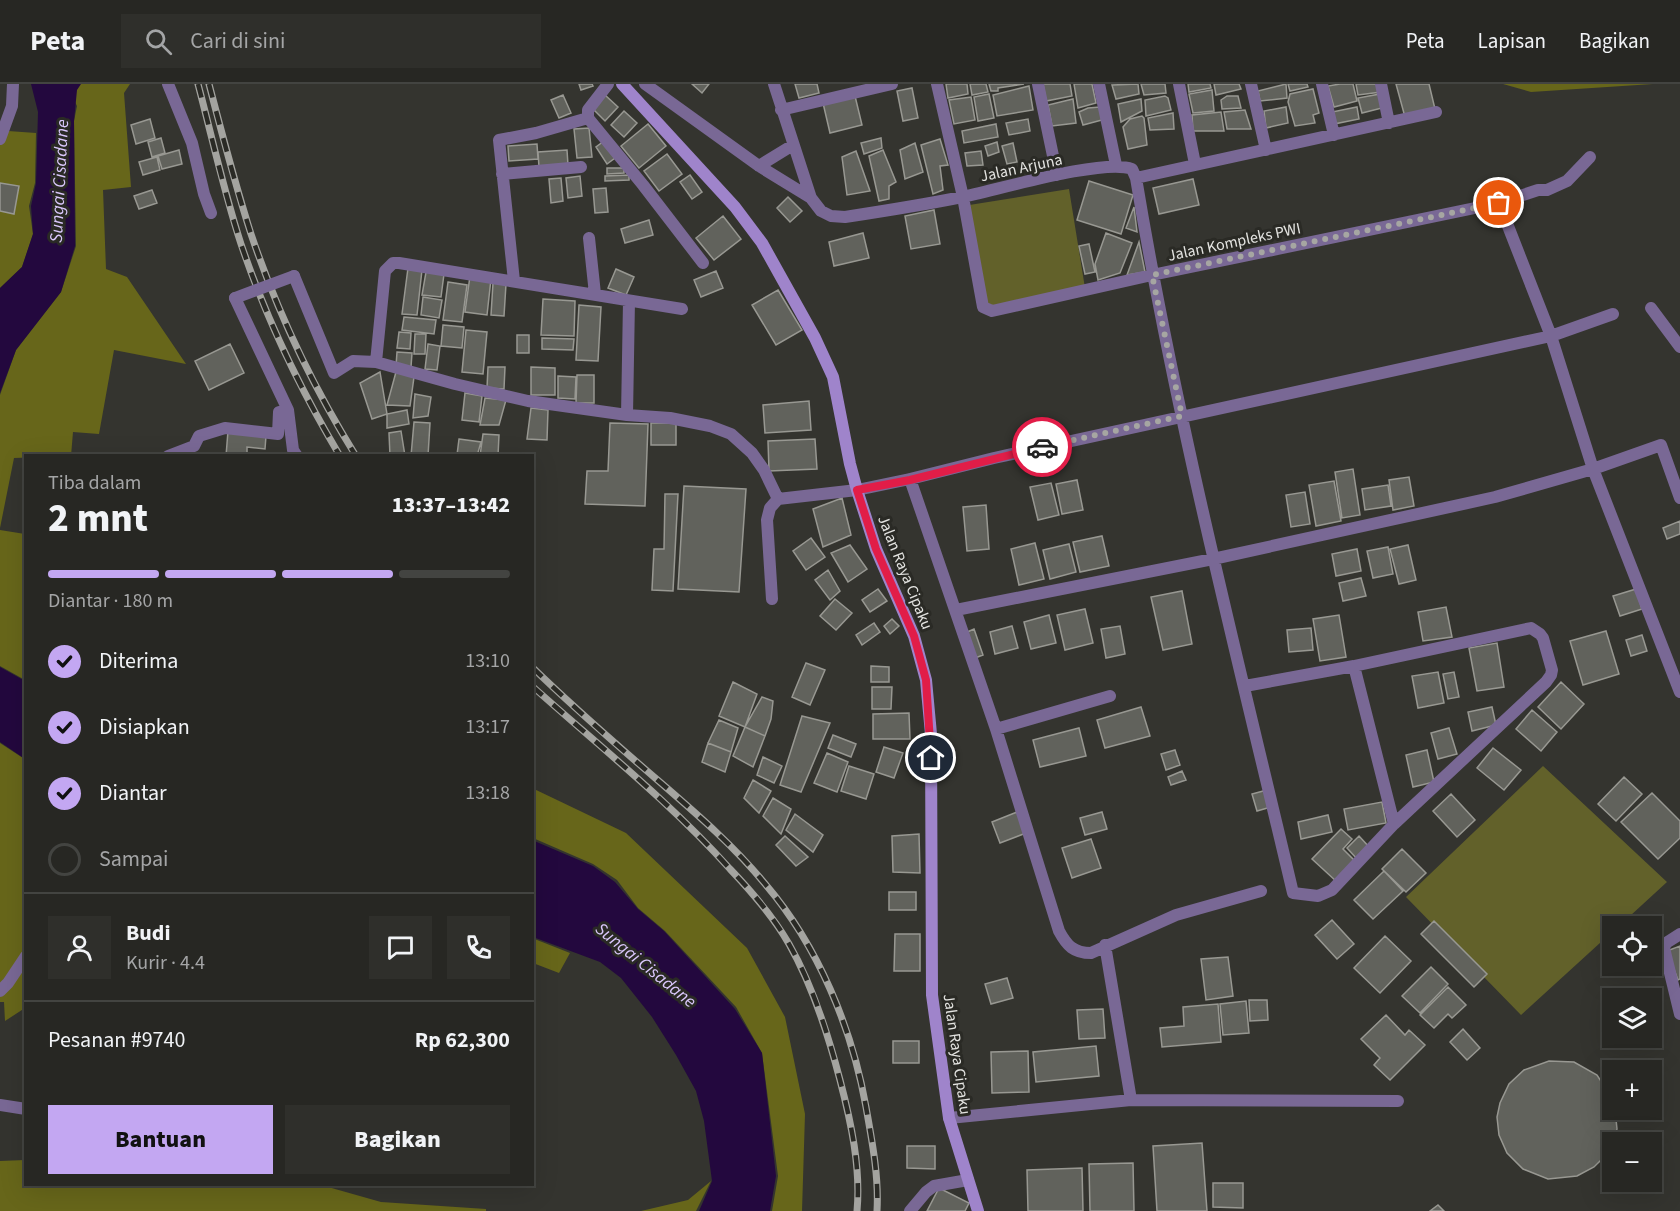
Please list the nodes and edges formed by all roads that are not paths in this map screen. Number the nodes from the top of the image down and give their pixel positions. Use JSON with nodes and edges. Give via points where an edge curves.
{"nodes":[{"id":1,"x":13,"y":84,"type":"edge"},
{"id":2,"x":168,"y":84,"type":"edge"},
{"id":3,"x":608,"y":84,"type":"edge"},
{"id":4,"x":622,"y":84,"type":"edge"},
{"id":5,"x":645,"y":84,"type":"edge"},
{"id":6,"x":774,"y":84,"type":"edge"},
{"id":7,"x":892,"y":84,"type":"edge"},
{"id":8,"x":937,"y":84,"type":"edge"},
{"id":9,"x":1038,"y":84,"type":"edge"},
{"id":10,"x":1099,"y":84,"type":"edge"},
{"id":11,"x":1179,"y":84,"type":"edge"},
{"id":12,"x":1251,"y":84,"type":"edge"},
{"id":13,"x":1322,"y":84,"type":"edge"},
{"id":14,"x":1381,"y":84,"type":"edge"},
{"id":15,"x":781,"y":110,"type":"junction"},
{"id":16,"x":1436,"y":112,"type":"dead end"},
{"id":17,"x":588,"y":118,"type":"junction"},
{"id":18,"x":1389,"y":123,"type":"junction"},
{"id":19,"x":1334,"y":135,"type":"junction"},
{"id":20,"x":0,"y":139,"type":"edge"},
{"id":21,"x":793,"y":145,"type":"junction"},
{"id":22,"x":1266,"y":150,"type":"junction"},
{"id":23,"x":1590,"y":157,"type":"dead end"},
{"id":24,"x":1195,"y":164,"type":"junction"},
{"id":25,"x":1116,"y":165,"type":"junction"},
{"id":26,"x":759,"y":166,"type":"junction"},
{"id":27,"x":581,"y":167,"type":"dead end"},
{"id":28,"x":502,"y":174,"type":"junction"},
{"id":29,"x":1057,"y":175,"type":"junction"},
{"id":30,"x":1136,"y":178,"type":"junction"},
{"id":31,"x":963,"y":197,"type":"junction"},
{"id":32,"x":811,"y":198,"type":"junction"},
{"id":33,"x":1499,"y":203,"type":"junction"},
{"id":34,"x":211,"y":213,"type":"dead end"},
{"id":35,"x":589,"y":238,"type":"dead end"},
{"id":36,"x":703,"y":263,"type":"dead end"},
{"id":37,"x":1152,"y":275,"type":"junction"},
{"id":38,"x":514,"y":281,"type":"junction"},
{"id":39,"x":595,"y":294,"type":"junction"},
{"id":40,"x":629,"y":301,"type":"junction"},
{"id":41,"x":1651,"y":308,"type":"dead end"},
{"id":42,"x":682,"y":309,"type":"dead end"},
{"id":43,"x":1613,"y":314,"type":"dead end"},
{"id":44,"x":1551,"y":336,"type":"junction"},
{"id":45,"x":1680,"y":347,"type":"edge"},
{"id":46,"x":376,"y":362,"type":"junction"},
{"id":47,"x":288,"y":410,"type":"junction"},
{"id":48,"x":627,"y":415,"type":"junction"},
{"id":49,"x":1182,"y":416,"type":"junction"},
{"id":50,"x":173,"y":454,"type":"edge"},
{"id":51,"x":296,"y":454,"type":"edge"},
{"id":52,"x":1593,"y":469,"type":"junction"},
{"id":53,"x":910,"y":480,"type":"junction"},
{"id":54,"x":857,"y":490,"type":"junction"},
{"id":55,"x":1680,"y":498,"type":"edge"},
{"id":56,"x":778,"y":499,"type":"junction"},
{"id":57,"x":1213,"y":559,"type":"junction"},
{"id":58,"x":772,"y":599,"type":"dead end"},
{"id":59,"x":956,"y":610,"type":"junction"},
{"id":60,"x":1354,"y":666,"type":"junction"},
{"id":61,"x":1245,"y":687,"type":"junction"},
{"id":62,"x":1680,"y":692,"type":"edge"},
{"id":63,"x":1110,"y":696,"type":"dead end"},
{"id":64,"x":996,"y":729,"type":"junction"},
{"id":65,"x":1394,"y":824,"type":"junction"},
{"id":66,"x":1261,"y":891,"type":"dead end"},
{"id":67,"x":1680,"y":934,"type":"edge"},
{"id":68,"x":1105,"y":945,"type":"junction"},
{"id":69,"x":24,"y":959,"type":"edge"},
{"id":70,"x":0,"y":991,"type":"edge"},
{"id":71,"x":1680,"y":1014,"type":"edge"},
{"id":72,"x":1131,"y":1100,"type":"junction"},
{"id":73,"x":1398,"y":1101,"type":"dead end"},
{"id":74,"x":0,"y":1106,"type":"edge"},
{"id":75,"x":24,"y":1109,"type":"edge"},
{"id":76,"x":949,"y":1118,"type":"junction"},
{"id":77,"x":968,"y":1180,"type":"junction"},
{"id":78,"x":910,"y":1211,"type":"edge"},
{"id":79,"x":978,"y":1211,"type":"edge"}],
"edges":[{"from":1,"to":20,"type":"street","via":[[12,106]]},
{"from":2,"to":34,"type":"street","via":[[192,143]]},
{"from":3,"to":17,"type":"street","via":[[588,110]]},
{"from":4,"to":54,"type":"street","name":"Jalan Raya Cipaku","via":[[735,207],[762,243],[833,377]]},
{"from":5,"to":26,"type":"street","name":"Jalan Arjuna"},
{"from":6,"to":15,"type":"street"},
{"from":7,"to":15,"type":"street"},
{"from":8,"to":31,"type":"street","name":"Jalan Kompleks PWI"},
{"from":9,"to":29,"type":"street"},
{"from":10,"to":25,"type":"street"},
{"from":11,"to":24,"type":"street"},
{"from":12,"to":22,"type":"street"},
{"from":13,"to":19,"type":"street"},
{"from":14,"to":18,"type":"street"},
{"from":15,"to":21,"type":"street"},
{"from":16,"to":18,"type":"street"},
{"from":17,"to":28,"type":"street","via":[[536,134],[501,139],[498,146]]},
{"from":17,"to":36,"type":"street"},
{"from":18,"to":19,"type":"street"},
{"from":19,"to":22,"type":"street"},
{"from":21,"to":26,"type":"street"},
{"from":21,"to":32,"type":"street"},
{"from":22,"to":24,"type":"street"},
{"from":23,"to":33,"type":"street","name":"Jalan Kompleks PWI","via":[[1567,181]]},
{"from":24,"to":30,"type":"street"},
{"from":25,"to":29,"type":"street","name":"Jalan Arjuna"},
{"from":25,"to":30,"type":"street","via":[[1132,169]]},
{"from":26,"to":32,"type":"street","name":"Jalan Arjuna"},
{"from":27,"to":28,"type":"street"},
{"from":28,"to":38,"type":"street"},
{"from":29,"to":31,"type":"street","name":"Jalan Arjuna"},
{"from":30,"to":37,"type":"street"},
{"from":31,"to":32,"type":"street","name":"Jalan Arjuna","via":[[845,218],[821,211]]},
{"from":31,"to":37,"type":"street","name":"Jalan Kompleks PWI","via":[[983,307],[989,311]]},
{"from":33,"to":37,"type":"street","name":"Jalan Kompleks PWI"},
{"from":33,"to":44,"type":"street"},
{"from":35,"to":39,"type":"street"},
{"from":37,"to":49,"type":"street"},
{"from":38,"to":39,"type":"street"},
{"from":38,"to":46,"type":"street","via":[[393,263],[385,271]]},
{"from":39,"to":40,"type":"street"},
{"from":40,"to":42,"type":"street"},
{"from":40,"to":48,"type":"street"},
{"from":41,"to":45,"type":"street"},
{"from":43,"to":44,"type":"street"},
{"from":44,"to":49,"type":"street"},
{"from":44,"to":52,"type":"street"},
{"from":46,"to":47,"type":"street","bridge":true,"via":[[353,361],[334,373],[294,276],[235,298]]},
{"from":46,"to":48,"type":"street","via":[[507,397]]},
{"from":47,"to":50,"type":"street","via":[[279,412],[278,434],[225,428],[199,436],[194,446]]},
{"from":47,"to":51,"type":"street"},
{"from":48,"to":56,"type":"street","via":[[670,418],[731,434],[758,461]]},
{"from":49,"to":53,"type":"street"},
{"from":49,"to":57,"type":"street"},
{"from":52,"to":55,"type":"street","via":[[1661,445]]},
{"from":52,"to":57,"type":"street","via":[[1495,497]]},
{"from":52,"to":62,"type":"street"},
{"from":53,"to":54,"type":"street"},
{"from":53,"to":59,"type":"street"},
{"from":54,"to":56,"type":"street"},
{"from":54,"to":76,"type":"street","name":"Jalan Raya Cipaku","via":[[876,549],[914,636],[926,680],[931,734],[932,995]]},
{"from":56,"to":58,"type":"street","via":[[767,520]]},
{"from":57,"to":59,"type":"street"},
{"from":57,"to":61,"type":"street"},
{"from":59,"to":64,"type":"street"},
{"from":60,"to":61,"type":"street"},
{"from":60,"to":65,"type":"street"},
{"from":60,"to":65,"type":"street","via":[[1531,628],[1543,638],[1551,665],[1546,682]]},
{"from":61,"to":65,"type":"street","via":[[1293,893],[1318,896],[1332,890]]},
{"from":63,"to":64,"type":"street"},
{"from":64,"to":68,"type":"street","via":[[1063,940],[1079,953],[1091,953]]},
{"from":66,"to":68,"type":"street","via":[[1176,915]]},
{"from":67,"to":71,"type":"street","via":[[1664,948]]},
{"from":68,"to":72,"type":"street"},
{"from":69,"to":70,"type":"street"},
{"from":72,"to":73,"type":"street"},
{"from":72,"to":76,"type":"street"},
{"from":74,"to":75,"type":"street"},
{"from":76,"to":77,"type":"street","name":"Jalan Raya Cipaku"},
{"from":77,"to":78,"type":"street","via":[[934,1186]]},
{"from":77,"to":79,"type":"street","name":"Jalan Raya Cipaku"}]}
